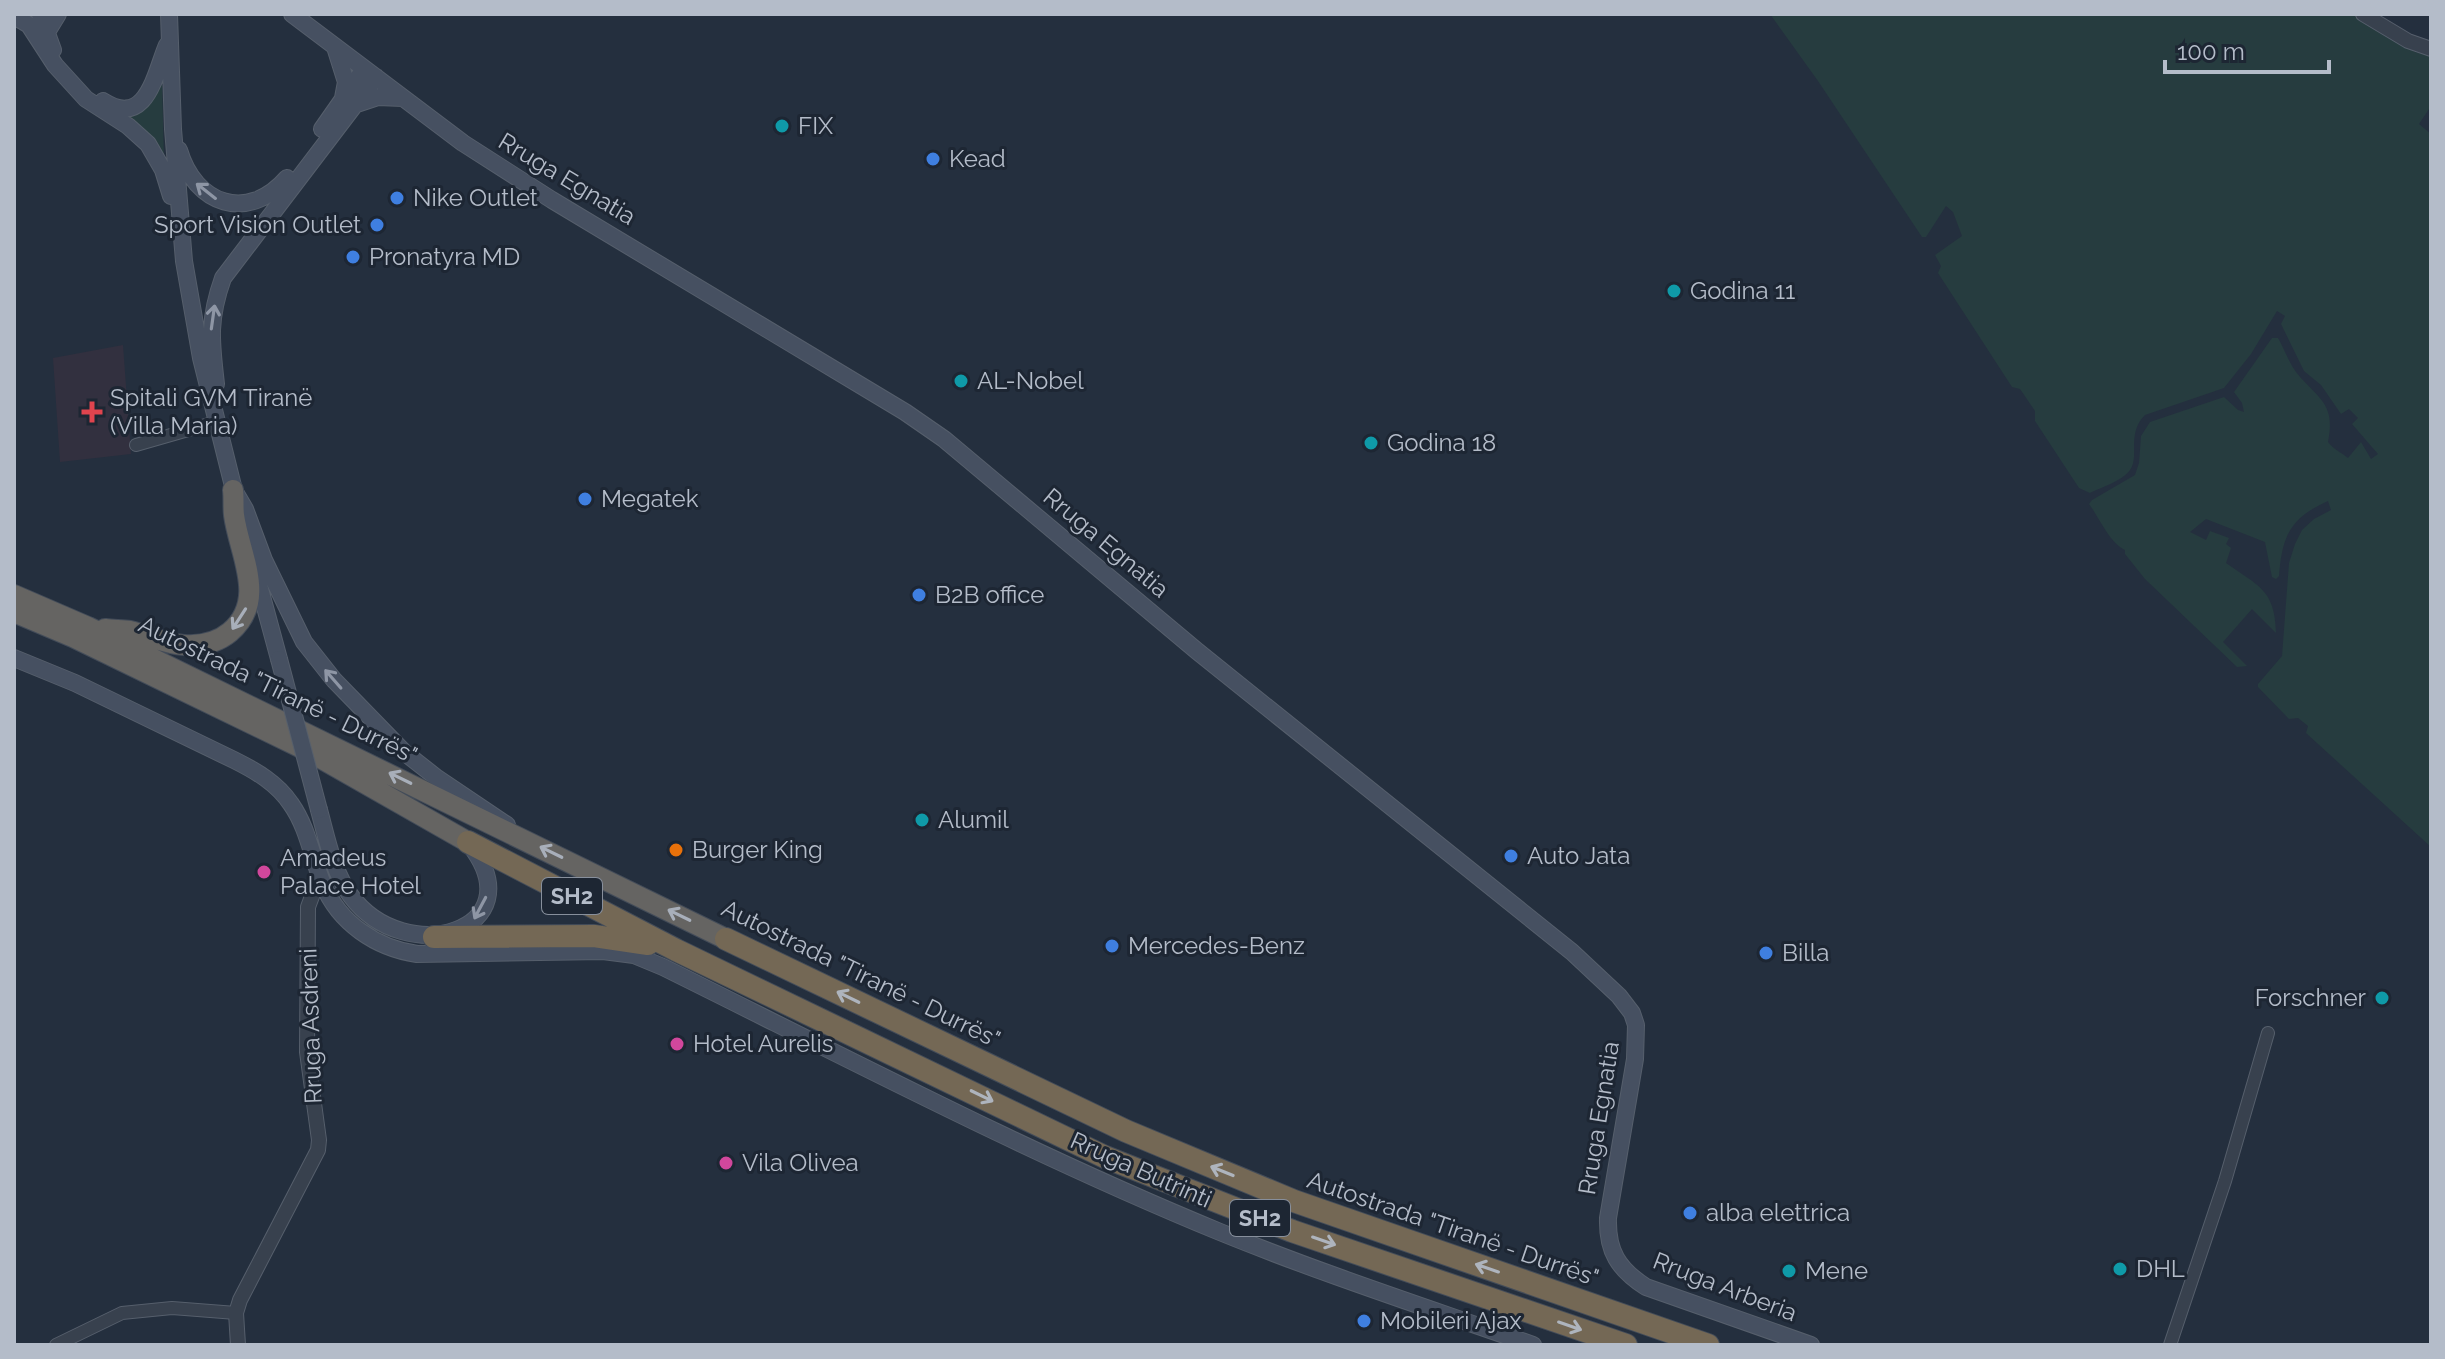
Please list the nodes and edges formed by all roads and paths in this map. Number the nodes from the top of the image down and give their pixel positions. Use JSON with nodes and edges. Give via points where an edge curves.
{"nodes":[{"id":1,"x":20,"y":14,"type":"edge"},
{"id":2,"x":37,"y":14,"type":"edge"},
{"id":3,"x":58,"y":14,"type":"edge"},
{"id":4,"x":292,"y":14,"type":"edge"},
{"id":5,"x":2363,"y":14,"type":"edge"},
{"id":6,"x":14,"y":16,"type":"edge"},
{"id":7,"x":169,"y":28,"type":"edge"},
{"id":8,"x":46,"y":40,"type":"junction"},
{"id":9,"x":335,"y":47,"type":"junction"},
{"id":10,"x":2431,"y":49,"type":"edge"},
{"id":11,"x":370,"y":73,"type":"junction"},
{"id":12,"x":403,"y":98,"type":"junction"},
{"id":13,"x":348,"y":103,"type":"junction"},
{"id":14,"x":173,"y":129,"type":"junction"},
{"id":15,"x":179,"y":220,"type":"junction"},
{"id":16,"x":216,"y":422,"type":"junction"},
{"id":17,"x":136,"y":445,"type":"dead end"},
{"id":18,"x":233,"y":490,"type":"junction"},
{"id":19,"x":14,"y":595,"type":"edge"},
{"id":20,"x":14,"y":612,"type":"edge"},
{"id":21,"x":88,"y":627,"type":"junction"},
{"id":22,"x":14,"y":658,"type":"edge"},
{"id":23,"x":520,"y":837,"type":"junction"},
{"id":24,"x":468,"y":842,"type":"junction"},
{"id":25,"x":324,"y":886,"type":"junction"},
{"id":26,"x":434,"y":937,"type":"junction"},
{"id":27,"x":726,"y":939,"type":"joint"},
{"id":28,"x":634,"y":948,"type":"junction"},
{"id":29,"x":676,"y":950,"type":"junction"},
{"id":30,"x":2268,"y":1033,"type":"dead end"},
{"id":31,"x":1624,"y":1270,"type":"joint"},
{"id":32,"x":236,"y":1313,"type":"junction"},
{"id":33,"x":56,"y":1345,"type":"edge"},
{"id":34,"x":238,"y":1345,"type":"edge"},
{"id":35,"x":1533,"y":1345,"type":"edge"},
{"id":36,"x":1626,"y":1345,"type":"edge"},
{"id":37,"x":1708,"y":1345,"type":"edge"},
{"id":38,"x":1811,"y":1345,"type":"edge"},
{"id":39,"x":2170,"y":1345,"type":"edge"}],
"edges":[{"from":1,"to":6,"type":"main road"},
{"from":2,"to":8,"type":"main road"},
{"from":3,"to":8,"type":"main road"},
{"from":4,"to":9,"type":"main road","name":"Rruga Egnatia"},
{"from":5,"to":10,"type":"street"},
{"from":6,"to":8,"type":"main road"},
{"from":7,"to":8,"type":"main road","via":[[148,96],[121,108],[105,103],[66,68]]},
{"from":7,"to":14,"type":"main road"},
{"from":8,"to":15,"type":"main road","via":[[55,65],[86,99],[148,144],[163,170]]},
{"from":9,"to":11,"type":"main road","name":"Rruga Egnatia"},
{"from":9,"to":13,"type":"main road"},
{"from":11,"to":12,"type":"main road","name":"Rruga Egnatia"},
{"from":11,"to":13,"type":"main road"},
{"from":12,"to":13,"type":"main road"},
{"from":12,"to":31,"type":"main road","name":"Rruga Egnatia","via":[[522,181],[944,439],[1611,988],[1632,1013],[1637,1035],[1608,1218],[1610,1244]]},
{"from":13,"to":14,"type":"main road","one_way":true,"via":[[279,188],[252,203],[220,201],[202,190],[182,160]]},
{"from":16,"to":13,"type":"main road","one_way":true,"via":[[210,335],[223,278]]},
{"from":14,"to":15,"type":"main road"},
{"from":15,"to":16,"type":"main road"},
{"from":16,"to":17,"type":"street"},
{"from":16,"to":18,"type":"main road"},
{"from":18,"to":21,"type":"highway","one_way":true,"via":[[250,591],[244,616],[228,634],[188,645]]},
{"from":23,"to":18,"type":"main road","one_way":true,"via":[[404,752],[334,680],[304,642]]},
{"from":18,"to":26,"type":"main road","bridge":true,"via":[[335,867],[350,895],[376,919],[405,933]]},
{"from":19,"to":21,"type":"highway","name":"Autostrada \"Tiranë - Durrës\"","number":"SH2"},
{"from":20,"to":24,"type":"highway","name":"Autostrada \"Tiranë - Durrës\"","number":"SH2","via":[[308,751]]},
{"from":23,"to":21,"type":"highway","name":"Autostrada \"Tiranë - Durrës\"","number":"SH2","one_way":true},
{"from":22,"to":25,"type":"main road","name":"Rruga Butrinti","via":[[258,772],[299,817]]},
{"from":27,"to":23,"type":"highway","name":"Autostrada \"Tiranë - Durrës\"","number":"SH2","one_way":true},
{"from":24,"to":26,"type":"main road","one_way":true,"via":[[485,870],[484,906],[467,925]]},
{"from":24,"to":29,"type":"highway","name":"Autostrada \"Tiranë - Durrës\"","number":"SH2"},
{"from":25,"to":28,"type":"main road","name":"Rruga Butrinti","via":[[353,926],[403,952]]},
{"from":25,"to":32,"type":"street","name":"Rruga Asdreni","via":[[314,891],[308,907],[307,1052],[318,1150]]},
{"from":26,"to":28,"type":"highway","via":[[594,936]]},
{"from":37,"to":27,"type":"highway","name":"Autostrada \"Tiranë - Durrës\"","number":"SH2","one_way":true,"via":[[1294,1201],[1126,1131]]},
{"from":28,"to":29,"type":"highway"},
{"from":28,"to":35,"type":"main road","name":"Rruga Butrinti","via":[[743,1007],[1112,1185],[1328,1274]]},
{"from":29,"to":36,"type":"highway","name":"Autostrada \"Tiranë - Durrës\"","number":"SH2","one_way":true,"via":[[1105,1157],[1292,1231]]},
{"from":30,"to":39,"type":"street"},
{"from":31,"to":38,"type":"main road","name":"Rruga Arberia","via":[[1646,1287]]},
{"from":32,"to":33,"type":"street","via":[[172,1308],[122,1313]]},
{"from":32,"to":34,"type":"street","name":"Rruga Asdreni"}]}
